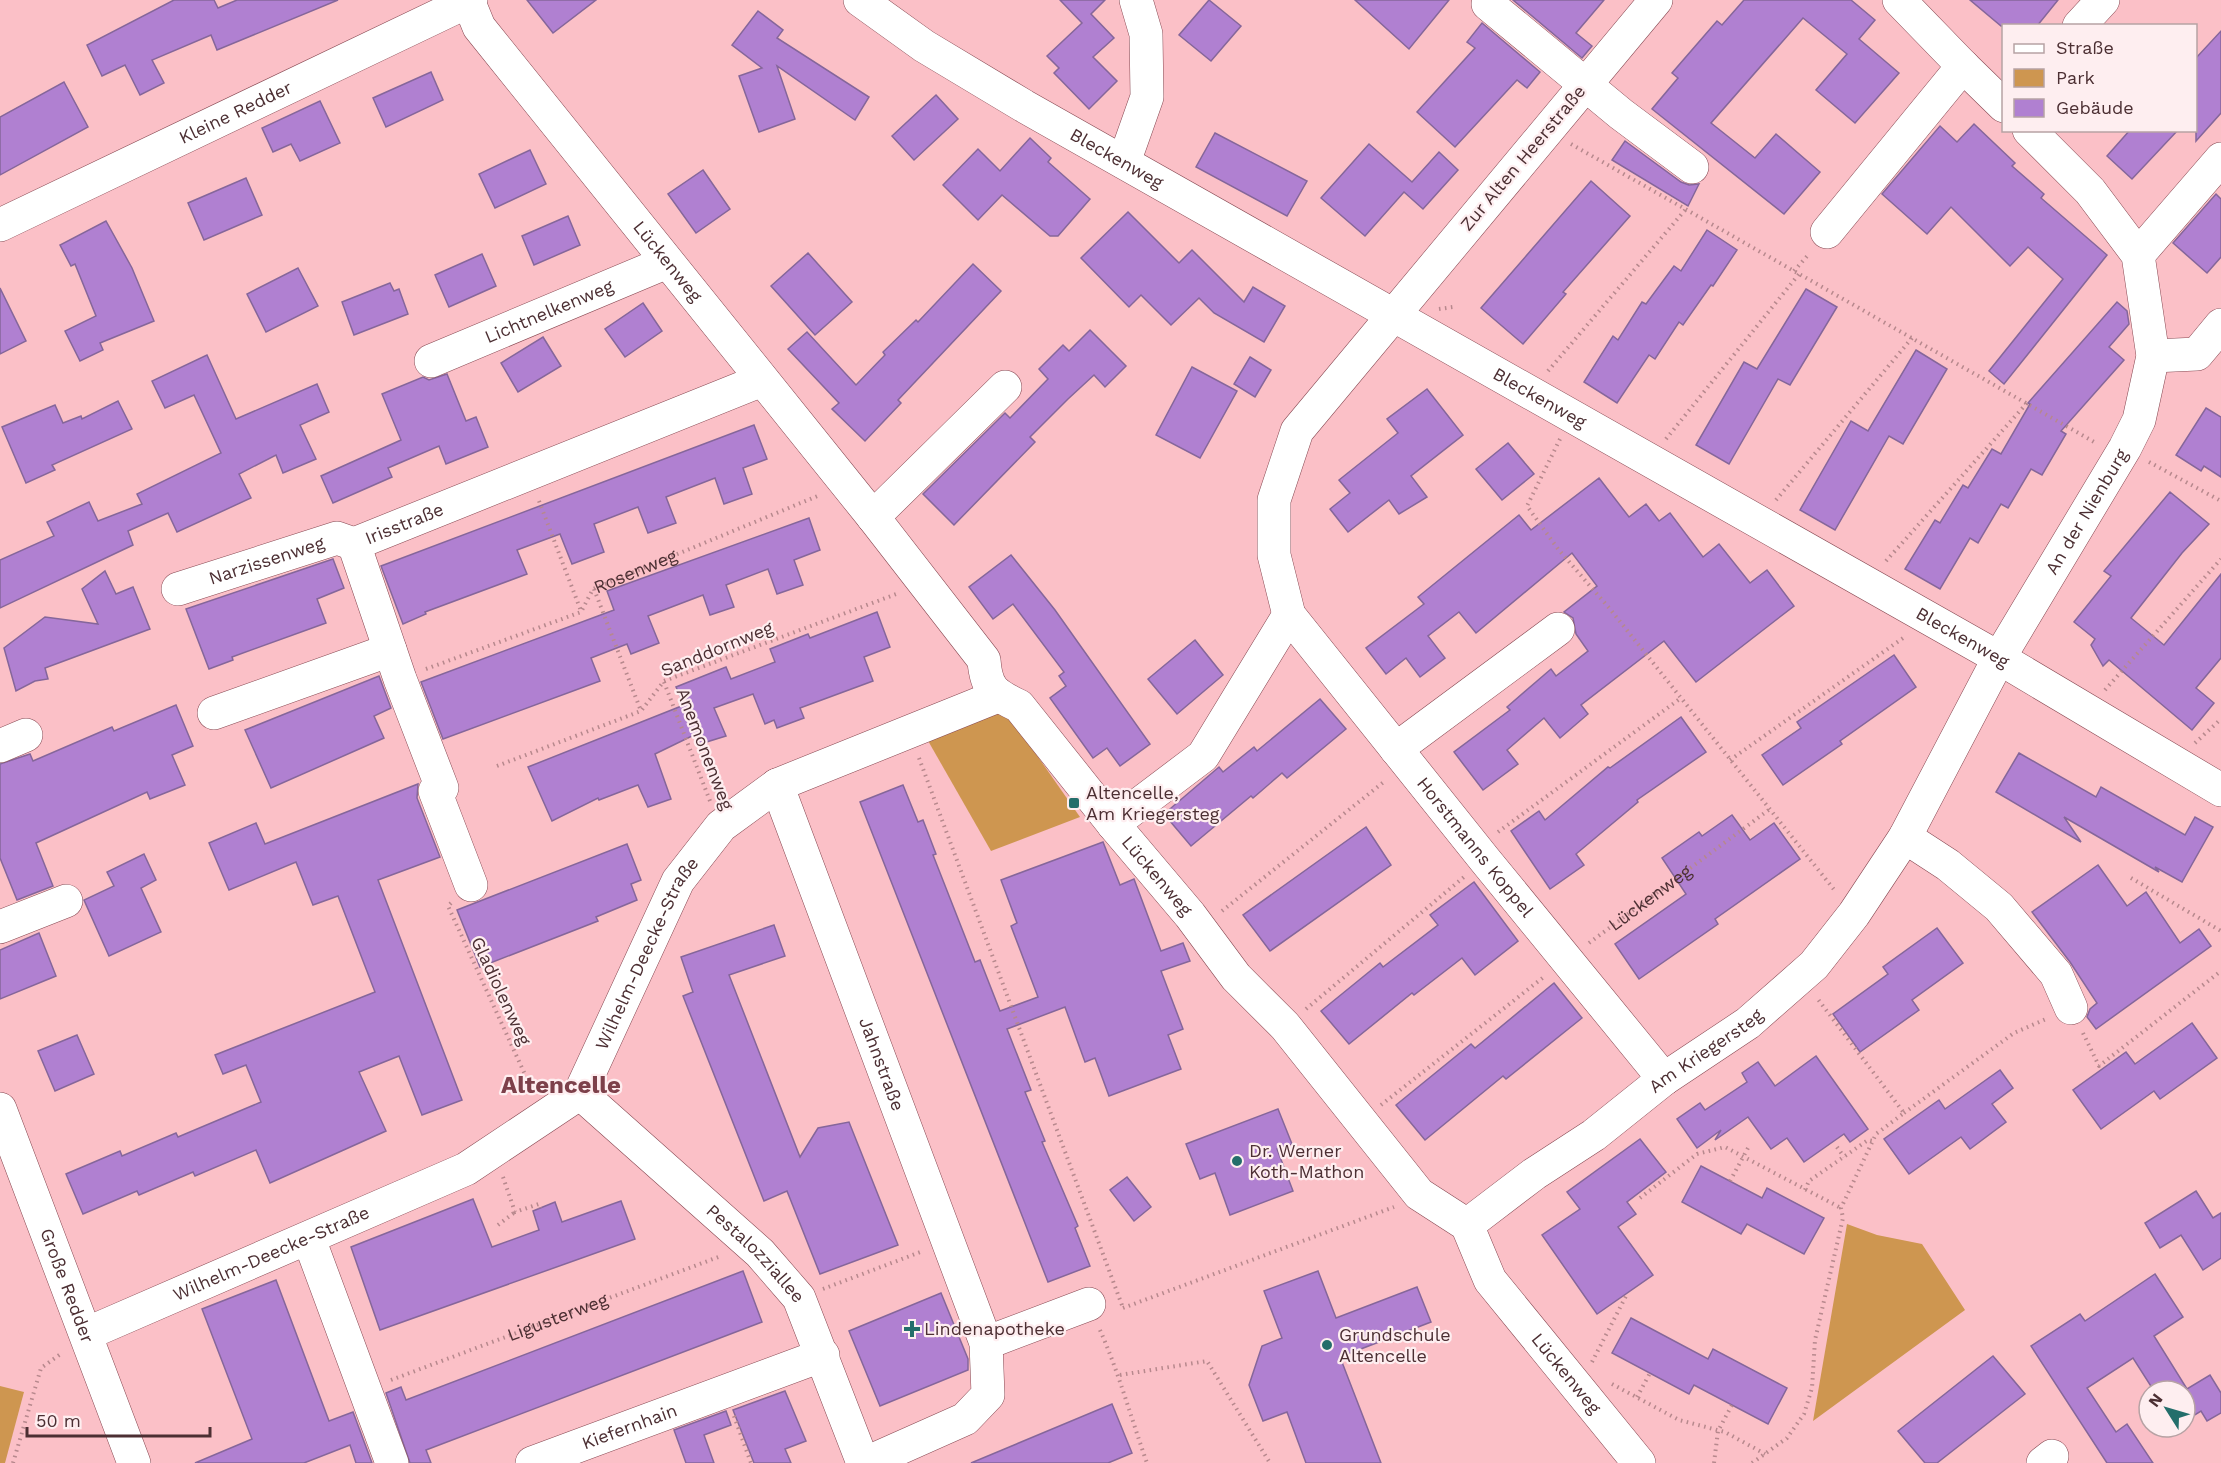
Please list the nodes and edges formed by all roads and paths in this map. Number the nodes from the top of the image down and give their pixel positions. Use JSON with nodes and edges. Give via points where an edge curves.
{"nodes":[{"id":1,"x":860,"y":0,"type":"edge"},
{"id":2,"x":1136,"y":0,"type":"edge"},
{"id":3,"x":1656,"y":0,"type":"edge"},
{"id":4,"x":1899,"y":0,"type":"edge"},
{"id":5,"x":2103,"y":0,"type":"edge"},
{"id":6,"x":469,"y":1,"type":"edge"},
{"id":7,"x":1488,"y":4,"type":"dead end"},
{"id":8,"x":2081,"y":24,"type":"edge"},
{"id":9,"x":1963,"y":66,"type":"junction"},
{"id":10,"x":1586,"y":84,"type":"junction"},
{"id":11,"x":2002,"y":104,"type":"edge"},
{"id":12,"x":1547,"y":131,"type":"junction"},
{"id":13,"x":2031,"y":132,"type":"edge"},
{"id":14,"x":2221,"y":159,"type":"edge"},
{"id":15,"x":1124,"y":162,"type":"junction"},
{"id":16,"x":1692,"y":167,"type":"dead end"},
{"id":17,"x":1686,"y":209,"type":"junction"},
{"id":18,"x":0,"y":225,"type":"edge"},
{"id":19,"x":1827,"y":232,"type":"dead end"},
{"id":20,"x":2138,"y":255,"type":"junction"},
{"id":21,"x":668,"y":262,"type":"junction"},
{"id":22,"x":1799,"y":274,"type":"junction"},
{"id":23,"x":1390,"y":316,"type":"junction"},
{"id":24,"x":2221,"y":325,"type":"edge"},
{"id":25,"x":1912,"y":338,"type":"junction"},
{"id":26,"x":2153,"y":356,"type":"junction"},
{"id":27,"x":430,"y":361,"type":"dead end"},
{"id":28,"x":2209,"y":362,"type":"edge"},
{"id":29,"x":1542,"y":379,"type":"dead end"},
{"id":30,"x":762,"y":380,"type":"junction"},
{"id":31,"x":1005,"y":387,"type":"dead end"},
{"id":32,"x":2027,"y":403,"type":"junction"},
{"id":33,"x":1571,"y":417,"type":"junction"},
{"id":34,"x":1660,"y":446,"type":"dead end"},
{"id":35,"x":2123,"y":453,"type":"junction"},
{"id":36,"x":528,"y":473,"type":"junction"},
{"id":37,"x":847,"y":484,"type":"junction"},
{"id":38,"x":2221,"y":501,"type":"edge"},
{"id":39,"x":1769,"y":508,"type":"dead end"},
{"id":40,"x":873,"y":517,"type":"junction"},
{"id":41,"x":354,"y":543,"type":"junction"},
{"id":42,"x":2221,"y":559,"type":"edge"},
{"id":43,"x":1885,"y":562,"type":"dead end"},
{"id":44,"x":925,"y":583,"type":"junction"},
{"id":45,"x":593,"y":588,"type":"junction"},
{"id":46,"x":178,"y":590,"type":"dead end"},
{"id":47,"x":581,"y":612,"type":"junction"},
{"id":48,"x":1289,"y":615,"type":"junction"},
{"id":49,"x":1930,"y":619,"type":"junction"},
{"id":50,"x":1558,"y":629,"type":"dead end"},
{"id":51,"x":1999,"y":658,"type":"junction"},
{"id":52,"x":395,"y":664,"type":"junction"},
{"id":53,"x":664,"y":681,"type":"junction"},
{"id":54,"x":998,"y":696,"type":"junction"},
{"id":55,"x":1681,"y":698,"type":"junction"},
{"id":56,"x":2086,"y":710,"type":"junction"},
{"id":57,"x":641,"y":711,"type":"junction"},
{"id":58,"x":214,"y":713,"type":"dead end"},
{"id":59,"x":909,"y":732,"type":"junction"},
{"id":60,"x":1401,"y":756,"type":"junction"},
{"id":61,"x":1730,"y":760,"type":"junction"},
{"id":62,"x":497,"y":766,"type":"dead end"},
{"id":63,"x":777,"y":785,"type":"junction"},
{"id":64,"x":2221,"y":790,"type":"edge"},
{"id":65,"x":1770,"y":809,"type":"junction"},
{"id":66,"x":1113,"y":824,"type":"junction"},
{"id":67,"x":721,"y":826,"type":"junction"},
{"id":68,"x":1905,"y":837,"type":"junction"},
{"id":69,"x":1480,"y":854,"type":"junction"},
{"id":70,"x":2131,"y":879,"type":"dead end"},
{"id":71,"x":471,"y":885,"type":"joint"},
{"id":72,"x":66,"y":901,"type":"dead end"},
{"id":73,"x":1854,"y":914,"type":"junction"},
{"id":74,"x":0,"y":927,"type":"edge"},
{"id":75,"x":1201,"y":929,"type":"junction"},
{"id":76,"x":2221,"y":930,"type":"edge"},
{"id":77,"x":1567,"y":960,"type":"junction"},
{"id":78,"x":2221,"y":971,"type":"edge"},
{"id":79,"x":1801,"y":975,"type":"junction"},
{"id":80,"x":2071,"y":1008,"type":"junction"},
{"id":81,"x":1285,"y":1026,"type":"junction"},
{"id":82,"x":1664,"y":1078,"type":"junction"},
{"id":83,"x":580,"y":1093,"type":"junction"},
{"id":84,"x":0,"y":1109,"type":"edge"},
{"id":85,"x":1904,"y":1113,"type":"junction"},
{"id":86,"x":544,"y":1116,"type":"junction"},
{"id":87,"x":1361,"y":1121,"type":"junction"},
{"id":88,"x":1873,"y":1141,"type":"junction"},
{"id":89,"x":1837,"y":1147,"type":"dead end"},
{"id":90,"x":1748,"y":1148,"type":"dead end"},
{"id":91,"x":488,"y":1154,"type":"junction"},
{"id":92,"x":1743,"y":1157,"type":"junction"},
{"id":93,"x":1844,"y":1157,"type":"junction"},
{"id":94,"x":1730,"y":1181,"type":"dead end"},
{"id":95,"x":1805,"y":1190,"type":"junction"},
{"id":96,"x":1419,"y":1194,"type":"junction"},
{"id":97,"x":1640,"y":1198,"type":"dead end"},
{"id":98,"x":540,"y":1208,"type":"dead end"},
{"id":99,"x":1841,"y":1208,"type":"junction"},
{"id":100,"x":515,"y":1212,"type":"junction"},
{"id":101,"x":498,"y":1225,"type":"dead end"},
{"id":102,"x":1467,"y":1225,"type":"junction"},
{"id":103,"x":309,"y":1239,"type":"junction"},
{"id":104,"x":949,"y":1241,"type":"junction"},
{"id":105,"x":752,"y":1245,"type":"junction"},
{"id":106,"x":1626,"y":1296,"type":"dead end"},
{"id":107,"x":798,"y":1298,"type":"junction"},
{"id":108,"x":1089,"y":1304,"type":"junction"},
{"id":109,"x":1123,"y":1308,"type":"junction"},
{"id":110,"x":86,"y":1334,"type":"junction"},
{"id":111,"x":986,"y":1343,"type":"junction"},
{"id":112,"x":823,"y":1354,"type":"junction"},
{"id":113,"x":1650,"y":1373,"type":"dead end"},
{"id":114,"x":1120,"y":1375,"type":"junction"},
{"id":115,"x":1581,"y":1376,"type":"junction"},
{"id":116,"x":725,"y":1391,"type":"junction"},
{"id":117,"x":366,"y":1394,"type":"junction"},
{"id":118,"x":1637,"y":1397,"type":"junction"},
{"id":119,"x":1732,"y":1405,"type":"dead end"},
{"id":120,"x":1718,"y":1431,"type":"junction"},
{"id":121,"x":1765,"y":1454,"type":"junction"},
{"id":122,"x":13,"y":1463,"type":"edge"},
{"id":123,"x":134,"y":1463,"type":"edge"},
{"id":124,"x":392,"y":1463,"type":"edge"},
{"id":125,"x":532,"y":1463,"type":"edge"},
{"id":126,"x":751,"y":1463,"type":"edge"},
{"id":127,"x":865,"y":1463,"type":"edge"},
{"id":128,"x":1147,"y":1463,"type":"edge"},
{"id":129,"x":1270,"y":1463,"type":"edge"},
{"id":130,"x":1639,"y":1463,"type":"edge"},
{"id":131,"x":1714,"y":1463,"type":"edge"},
{"id":132,"x":1752,"y":1463,"type":"edge"}],
"edges":[{"from":1,"to":15,"type":"street","name":"Bleckenweg","via":[[934,52]]},
{"from":2,"to":15,"type":"street","via":[[1146,34],[1147,97]]},
{"from":3,"to":10,"type":"street","name":"Zur Alten Heerstraße"},
{"from":4,"to":9,"type":"street"},
{"from":5,"to":8,"type":"street"},
{"from":6,"to":18,"type":"street","name":"Kleine Redder"},
{"from":6,"to":21,"type":"street","name":"Lückenweg","via":[[479,27]]},
{"from":7,"to":10,"type":"street"},
{"from":9,"to":11,"type":"street"},
{"from":9,"to":19,"type":"street"},
{"from":10,"to":12,"type":"street","name":"Zur Alten Heerstraße"},
{"from":10,"to":16,"type":"street"},
{"from":12,"to":17,"type":"path"},
{"from":12,"to":23,"type":"street","name":"Zur Alten Heerstraße"},
{"from":13,"to":20,"type":"street","name":"An der Nienburg","via":[[2090,191]]},
{"from":14,"to":20,"type":"street"},
{"from":15,"to":23,"type":"street","name":"Bleckenweg"},
{"from":17,"to":22,"type":"path"},
{"from":17,"to":29,"type":"path"},
{"from":20,"to":26,"type":"street","name":"An der Nienburg"},
{"from":21,"to":27,"type":"street","name":"Lichtnelkenweg"},
{"from":21,"to":30,"type":"street","name":"Lückenweg"},
{"from":22,"to":25,"type":"path"},
{"from":22,"to":34,"type":"path"},
{"from":23,"to":33,"type":"street","name":"Bleckenweg"},
{"from":23,"to":48,"type":"street","name":"Horstmanns Koppel","via":[[1297,431],[1274,500],[1274,555]]},
{"from":24,"to":28,"type":"street"},
{"from":25,"to":32,"type":"path"},
{"from":25,"to":39,"type":"path"},
{"from":26,"to":28,"type":"street"},
{"from":26,"to":35,"type":"street","name":"An der Nienburg","via":[[2139,420]]},
{"from":30,"to":36,"type":"street","name":"Irisstraße"},
{"from":30,"to":37,"type":"street","name":"Lückenweg"},
{"from":31,"to":40,"type":"street"},
{"from":32,"to":35,"type":"path"},
{"from":32,"to":43,"type":"path"},
{"from":33,"to":49,"type":"street","name":"Bleckenweg"},
{"from":33,"to":55,"type":"path","via":[[1527,506]]},
{"from":35,"to":38,"type":"path"},
{"from":35,"to":51,"type":"street","name":"An der Nienburg"},
{"from":36,"to":41,"type":"street","name":"Irisstraße"},
{"from":36,"to":47,"type":"path"},
{"from":37,"to":40,"type":"street","name":"Lückenweg"},
{"from":37,"to":45,"type":"path","name":"Rosenweg"},
{"from":40,"to":44,"type":"street","name":"Lückenweg"},
{"from":41,"to":46,"type":"street","name":"Narzissenweg","via":[[337,538]]},
{"from":41,"to":52,"type":"street","name":"Irisstraße"},
{"from":42,"to":56,"type":"path"},
{"from":44,"to":53,"type":"path","name":"Sanddornweg"},
{"from":44,"to":54,"type":"street","name":"Lückenweg","via":[[984,660],[985,679]]},
{"from":45,"to":47,"type":"path","name":"Rosenweg"},
{"from":45,"to":57,"type":"path"},
{"from":47,"to":52,"type":"path","name":"Rosenweg"},
{"from":48,"to":60,"type":"street","name":"Horstmanns Koppel"},
{"from":48,"to":66,"type":"street","via":[[1203,756]]},
{"from":49,"to":51,"type":"street","name":"Bleckenweg"},
{"from":49,"to":61,"type":"path"},
{"from":50,"to":60,"type":"street"},
{"from":51,"to":56,"type":"street","name":"Bleckenweg"},
{"from":51,"to":68,"type":"street","name":"Am Kriegersteg"},
{"from":52,"to":58,"type":"street"},
{"from":52,"to":71,"type":"street","name":"Irisstraße","via":[[442,788],[435,791]]},
{"from":53,"to":57,"type":"path","name":"Sanddornweg"},
{"from":53,"to":67,"type":"path","name":"Anemonenweg"},
{"from":54,"to":59,"type":"street","name":"Wilhelm-Deecke-Straße"},
{"from":54,"to":66,"type":"street","name":"Lückenweg","via":[[1019,706]]},
{"from":55,"to":61,"type":"path"},
{"from":55,"to":69,"type":"path"},
{"from":56,"to":64,"type":"street","name":"Bleckenweg"},
{"from":57,"to":62,"type":"path"},
{"from":59,"to":63,"type":"street","name":"Wilhelm-Deecke-Straße"},
{"from":59,"to":109,"type":"path"},
{"from":60,"to":69,"type":"street","name":"Horstmanns Koppel"},
{"from":60,"to":75,"type":"path","name":"Lückenweg"},
{"from":61,"to":65,"type":"path"},
{"from":63,"to":67,"type":"street","name":"Wilhelm-Deecke-Straße"},
{"from":63,"to":104,"type":"street","name":"Jahnstraße"},
{"from":65,"to":73,"type":"path"},
{"from":65,"to":77,"type":"path","name":"Lückenweg"},
{"from":66,"to":75,"type":"street","name":"Lückenweg"},
{"from":67,"to":83,"type":"street","name":"Wilhelm-Deecke-Straße","via":[[678,881]]},
{"from":68,"to":73,"type":"street","name":"Am Kriegersteg"},
{"from":68,"to":80,"type":"street","via":[[1948,865],[1999,907],[2056,974]]},
{"from":69,"to":77,"type":"street","name":"Horstmanns Koppel"},
{"from":69,"to":81,"type":"path"},
{"from":70,"to":76,"type":"path"},
{"from":71,"to":86,"type":"path","name":"Gladiolenweg","via":[[448,906]]},
{"from":72,"to":74,"type":"street"},
{"from":73,"to":79,"type":"street","name":"Am Kriegersteg"},
{"from":75,"to":81,"type":"street","name":"Lückenweg","via":[[1236,977]]},
{"from":77,"to":82,"type":"street","name":"Horstmanns Koppel"},
{"from":77,"to":87,"type":"path","name":"Lückenweg"},
{"from":78,"to":80,"type":"path","via":[[2099,1066]]},
{"from":79,"to":82,"type":"street","name":"Am Kriegersteg","via":[[1748,1023]]},
{"from":79,"to":85,"type":"path"},
{"from":80,"to":85,"type":"path","via":[[2014,1034]]},
{"from":81,"to":87,"type":"street","name":"Lückenweg"},
{"from":82,"to":102,"type":"street","name":"Am Kriegersteg","via":[[1594,1135]]},
{"from":83,"to":86,"type":"street","name":"Wilhelm-Deecke-Straße"},
{"from":83,"to":105,"type":"street","name":"Pestalozziallee"},
{"from":84,"to":110,"type":"street","name":"Große Redder"},
{"from":85,"to":88,"type":"path","via":[[1876,1134]]},
{"from":86,"to":91,"type":"street","name":"Wilhelm-Deecke-Straße"},
{"from":87,"to":96,"type":"street","name":"Lückenweg"},
{"from":88,"to":93,"type":"path","via":[[1868,1140]]},
{"from":88,"to":99,"type":"path"},
{"from":89,"to":93,"type":"path"},
{"from":90,"to":92,"type":"path"},
{"from":91,"to":100,"type":"path","via":[[506,1181]]},
{"from":91,"to":103,"type":"street","name":"Wilhelm-Deecke-Straße","via":[[466,1169]]},
{"from":92,"to":94,"type":"path"},
{"from":92,"to":95,"type":"path"},
{"from":92,"to":97,"type":"path","via":[[1725,1147],[1696,1154]]},
{"from":93,"to":95,"type":"path","via":[[1809,1182]]},
{"from":95,"to":99,"type":"path"},
{"from":96,"to":102,"type":"street","name":"Lückenweg"},
{"from":96,"to":109,"type":"path","via":[[1401,1205]]},
{"from":98,"to":100,"type":"path","via":[[538,1204]]},
{"from":99,"to":121,"type":"path","via":[[1838,1249],[1815,1340],[1812,1388],[1804,1414],[1787,1438]]},
{"from":100,"to":101,"type":"path"},
{"from":102,"to":115,"type":"street","name":"Lückenweg","via":[[1490,1280]]},
{"from":103,"to":110,"type":"street","name":"Wilhelm-Deecke-Straße"},
{"from":103,"to":117,"type":"street"},
{"from":104,"to":107,"type":"path"},
{"from":104,"to":111,"type":"street","name":"Jahnstraße"},
{"from":105,"to":107,"type":"street","name":"Pestalozziallee"},
{"from":105,"to":117,"type":"path","name":"Ligusterweg"},
{"from":106,"to":115,"type":"path"},
{"from":107,"to":112,"type":"street","name":"Pestalozziallee"},
{"from":108,"to":109,"type":"path"},
{"from":108,"to":111,"type":"street"},
{"from":108,"to":114,"type":"path"},
{"from":110,"to":122,"type":"path","via":[[41,1368]]},
{"from":110,"to":123,"type":"street","name":"Große Redder"},
{"from":111,"to":127,"type":"street","name":"Jahnstraße","via":[[988,1395],[965,1419]]},
{"from":112,"to":116,"type":"street","name":"Kiefernhain"},
{"from":112,"to":127,"type":"street","name":"Pestalozziallee"},
{"from":113,"to":118,"type":"path"},
{"from":114,"to":128,"type":"path","via":[[1126,1406]]},
{"from":114,"to":129,"type":"path","via":[[1207,1361]]},
{"from":115,"to":118,"type":"path"},
{"from":115,"to":130,"type":"street","name":"Lückenweg"},
{"from":116,"to":125,"type":"street","name":"Kiefernhain"},
{"from":116,"to":126,"type":"path"},
{"from":117,"to":124,"type":"street"},
{"from":118,"to":120,"type":"path","via":[[1679,1420]]},
{"from":119,"to":120,"type":"path"},
{"from":120,"to":121,"type":"path"},
{"from":120,"to":131,"type":"path"},
{"from":121,"to":132,"type":"path"}]}
